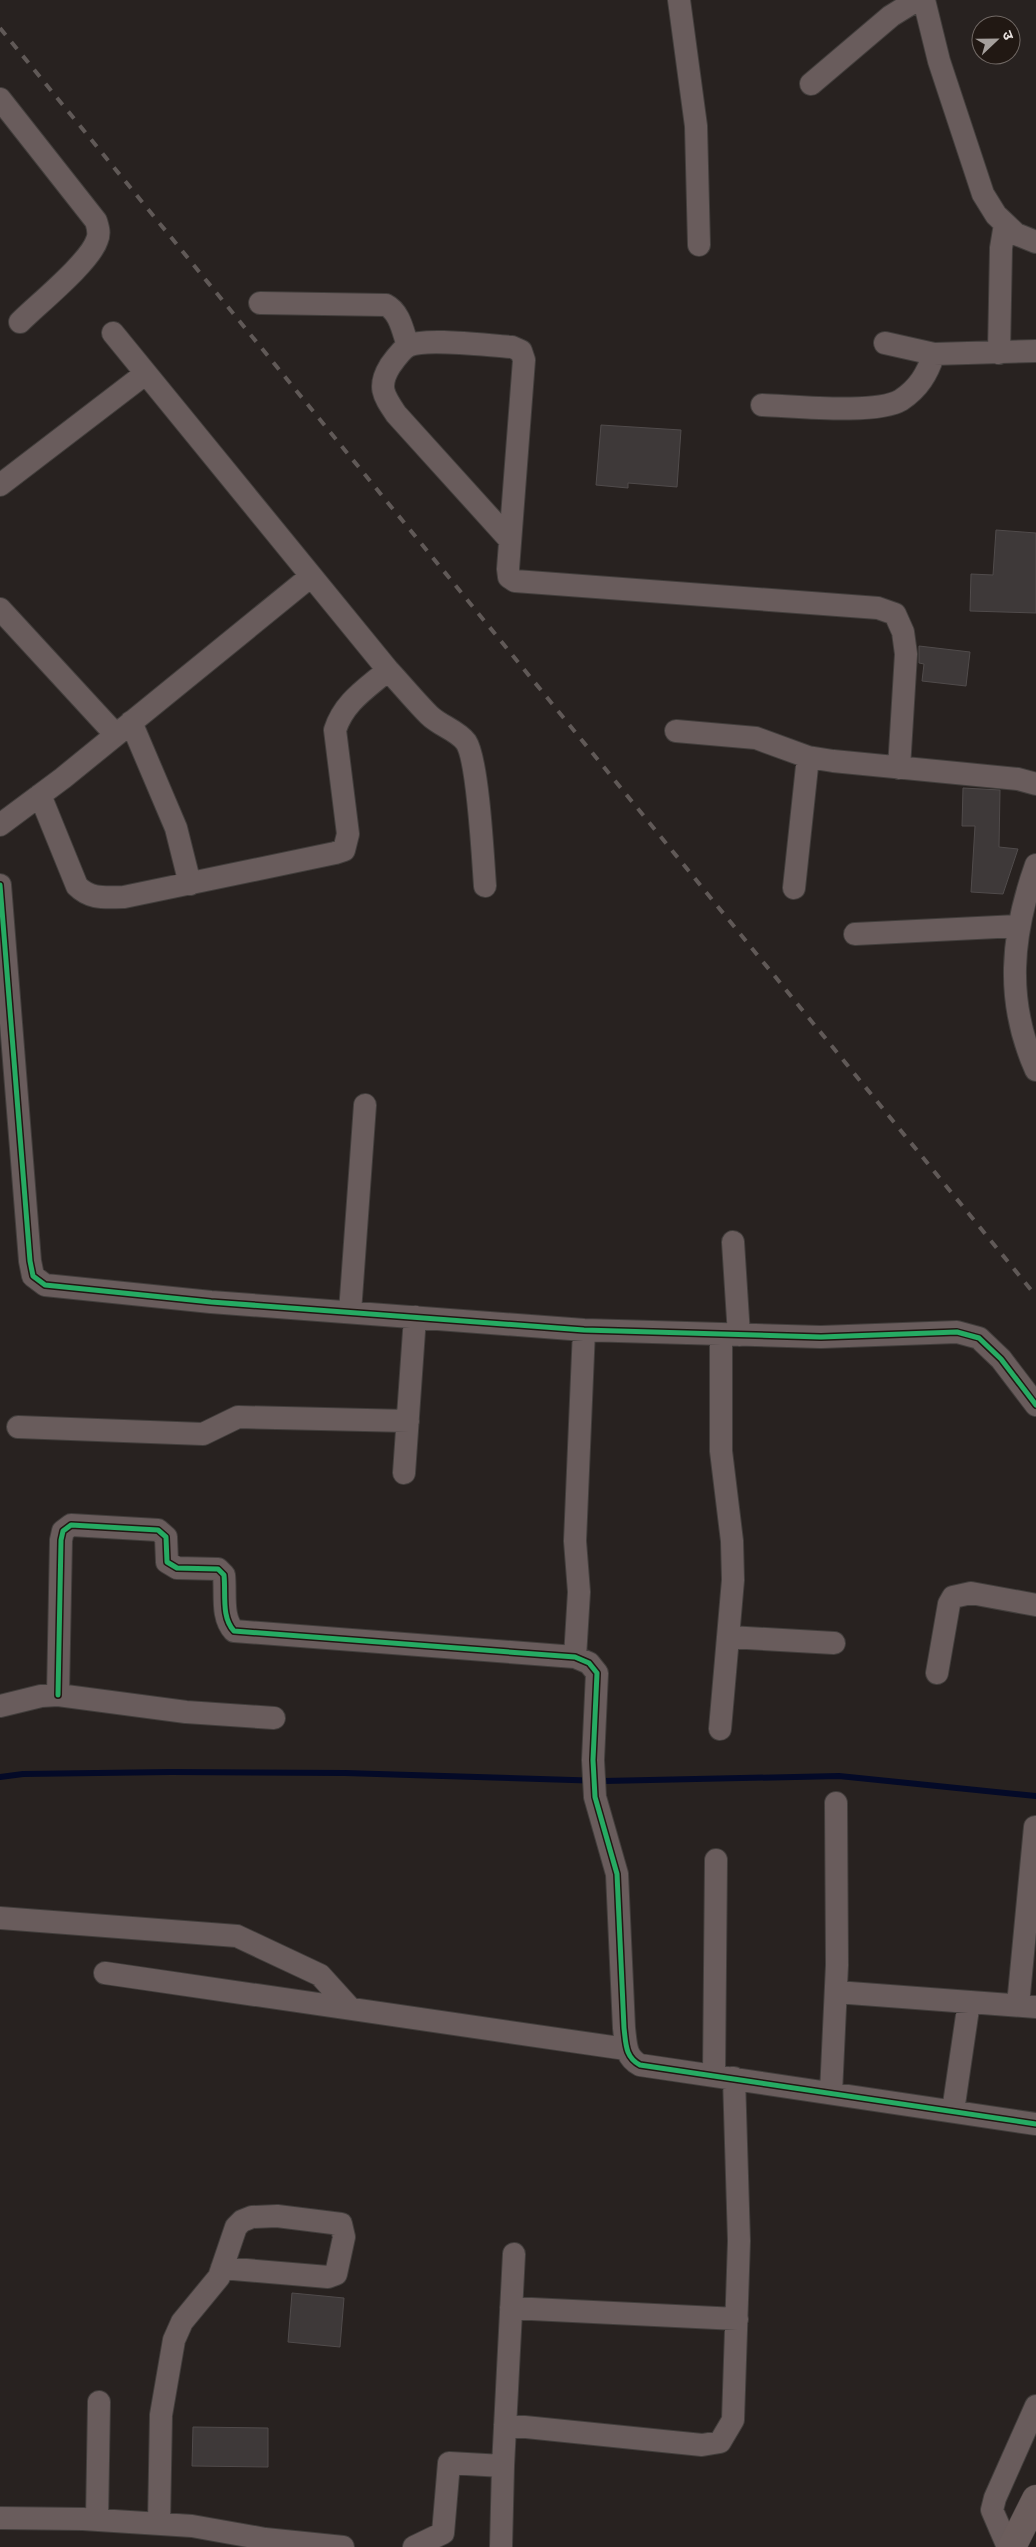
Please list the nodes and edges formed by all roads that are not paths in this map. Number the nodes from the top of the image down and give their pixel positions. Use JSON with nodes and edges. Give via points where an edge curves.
{"nodes":[{"id":1,"x":679,"y":0,"type":"edge"},
{"id":2,"x":917,"y":0,"type":"edge"},
{"id":3,"x":924,"y":0,"type":"edge"},
{"id":4,"x":811,"y":84,"type":"dead end"},
{"id":5,"x":0,"y":98,"type":"edge"},
{"id":6,"x":1005,"y":224,"type":"junction"},
{"id":7,"x":1036,"y":242,"type":"edge"},
{"id":8,"x":698,"y":245,"type":"dead end"},
{"id":9,"x":260,"y":303,"type":"dead end"},
{"id":10,"x":20,"y":322,"type":"dead end"},
{"id":11,"x":113,"y":332,"type":"dead end"},
{"id":12,"x":885,"y":344,"type":"dead end"},
{"id":13,"x":408,"y":346,"type":"junction"},
{"id":14,"x":1036,"y":351,"type":"edge"},
{"id":15,"x":999,"y":353,"type":"junction"},
{"id":16,"x":934,"y":354,"type":"junction"},
{"id":17,"x":145,"y":374,"type":"junction"},
{"id":18,"x":762,"y":405,"type":"dead end"},
{"id":19,"x":0,"y":485,"type":"edge"},
{"id":20,"x":510,"y":540,"type":"junction"},
{"id":21,"x":310,"y":577,"type":"junction"},
{"id":22,"x":0,"y":609,"type":"edge"},
{"id":23,"x":388,"y":670,"type":"junction"},
{"id":24,"x":123,"y":728,"type":"junction"},
{"id":25,"x":676,"y":731,"type":"dead end"},
{"id":26,"x":808,"y":757,"type":"junction"},
{"id":27,"x":899,"y":768,"type":"junction"},
{"id":28,"x":1036,"y":784,"type":"edge"},
{"id":29,"x":40,"y":795,"type":"junction"},
{"id":30,"x":0,"y":825,"type":"edge"},
{"id":31,"x":1036,"y":865,"type":"edge"},
{"id":32,"x":190,"y":884,"type":"junction"},
{"id":33,"x":0,"y":885,"type":"edge"},
{"id":34,"x":485,"y":886,"type":"dead end"},
{"id":35,"x":794,"y":888,"type":"dead end"},
{"id":36,"x":1018,"y":926,"type":"junction"},
{"id":37,"x":855,"y":934,"type":"dead end"},
{"id":38,"x":1036,"y":1070,"type":"edge"},
{"id":39,"x":365,"y":1105,"type":"dead end"},
{"id":40,"x":733,"y":1242,"type":"dead end"},
{"id":41,"x":350,"y":1312,"type":"junction"},
{"id":42,"x":415,"y":1317,"type":"junction"},
{"id":43,"x":584,"y":1330,"type":"junction"},
{"id":44,"x":730,"y":1335,"type":"junction"},
{"id":45,"x":1036,"y":1405,"type":"edge"},
{"id":46,"x":408,"y":1421,"type":"junction"},
{"id":47,"x":18,"y":1428,"type":"dead end"},
{"id":48,"x":404,"y":1474,"type":"dead end"},
{"id":49,"x":1036,"y":1605,"type":"edge"},
{"id":50,"x":729,"y":1637,"type":"junction"},
{"id":51,"x":834,"y":1643,"type":"dead end"},
{"id":52,"x":575,"y":1658,"type":"junction"},
{"id":53,"x":937,"y":1673,"type":"dead end"},
{"id":54,"x":58,"y":1695,"type":"junction"},
{"id":55,"x":0,"y":1706,"type":"edge"},
{"id":56,"x":274,"y":1718,"type":"dead end"},
{"id":57,"x":720,"y":1730,"type":"dead end"},
{"id":58,"x":836,"y":1803,"type":"dead end"},
{"id":59,"x":1035,"y":1827,"type":"edge"},
{"id":60,"x":716,"y":1860,"type":"dead end"},
{"id":61,"x":0,"y":1918,"type":"edge"},
{"id":62,"x":105,"y":1973,"type":"dead end"},
{"id":63,"x":836,"y":1992,"type":"junction"},
{"id":64,"x":969,"y":2002,"type":"junction"},
{"id":65,"x":1027,"y":2006,"type":"edge"},
{"id":66,"x":349,"y":2007,"type":"junction"},
{"id":67,"x":626,"y":2049,"type":"junction"},
{"id":68,"x":724,"y":2077,"type":"junction"},
{"id":69,"x":831,"y":2093,"type":"junction"},
{"id":70,"x":953,"y":2111,"type":"junction"},
{"id":71,"x":1036,"y":2124,"type":"edge"},
{"id":72,"x":514,"y":2254,"type":"dead end"},
{"id":73,"x":222,"y":2268,"type":"junction"},
{"id":74,"x":511,"y":2308,"type":"junction"},
{"id":75,"x":738,"y":2319,"type":"junction"},
{"id":76,"x":99,"y":2402,"type":"dead end"},
{"id":77,"x":1036,"y":2406,"type":"edge"},
{"id":78,"x":505,"y":2425,"type":"junction"},
{"id":79,"x":503,"y":2466,"type":"junction"},
{"id":80,"x":1036,"y":2499,"type":"edge"},
{"id":81,"x":0,"y":2518,"type":"edge"},
{"id":82,"x":96,"y":2520,"type":"junction"},
{"id":83,"x":159,"y":2524,"type":"junction"},
{"id":84,"x":343,"y":2547,"type":"edge"},
{"id":85,"x":414,"y":2547,"type":"edge"},
{"id":86,"x":501,"y":2547,"type":"edge"},
{"id":87,"x":1008,"y":2547,"type":"edge"},
{"id":88,"x":1012,"y":2547,"type":"edge"}],
"edges":[{"from":1,"to":8,"type":"street","via":[[696,126]]},
{"from":2,"to":4,"type":"street","via":[[891,16]]},
{"from":3,"to":6,"type":"street","via":[[939,61],[983,194]]},
{"from":5,"to":10,"type":"street","via":[[96,221],[99,233],[87,256]]},
{"from":6,"to":7,"type":"street","via":[[1016,234]]},
{"from":6,"to":15,"type":"street","via":[[1001,248]]},
{"from":9,"to":13,"type":"street","via":[[386,305],[393,309]]},
{"from":11,"to":17,"type":"street"},
{"from":12,"to":16,"type":"street"},
{"from":13,"to":20,"type":"street","via":[[384,376],[382,387],[387,399],[396,414]]},
{"from":13,"to":20,"type":"street","via":[[434,342],[512,347],[521,351],[524,360]]},
{"from":14,"to":15,"type":"street"},
{"from":15,"to":16,"type":"street"},
{"from":16,"to":18,"type":"street","via":[[920,384],[899,401],[884,406]]},
{"from":17,"to":19,"type":"street"},
{"from":17,"to":21,"type":"street"},
{"from":20,"to":27,"type":"street","via":[[508,569],[509,577],[515,581],[878,608],[895,614],[903,632],[906,654]]},
{"from":21,"to":23,"type":"street"},
{"from":21,"to":24,"type":"street"},
{"from":22,"to":24,"type":"street"},
{"from":23,"to":32,"type":"street","via":[[348,703],[335,730],[348,834],[344,850]]},
{"from":23,"to":34,"type":"street","via":[[430,716],[459,734],[467,744],[478,809]]},
{"from":24,"to":29,"type":"street"},
{"from":24,"to":32,"type":"street","via":[[176,828]]},
{"from":25,"to":26,"type":"street","via":[[756,738]]},
{"from":26,"to":27,"type":"street"},
{"from":26,"to":35,"type":"street"},
{"from":27,"to":28,"type":"street","via":[[1018,779]]},
{"from":29,"to":30,"type":"street"},
{"from":29,"to":32,"type":"street","via":[[78,886],[86,894],[124,897]]},
{"from":31,"to":36,"type":"street"},
{"from":33,"to":41,"type":"street","via":[[33,1276],[45,1286]]},
{"from":36,"to":37,"type":"street"},
{"from":36,"to":38,"type":"street","via":[[1014,975],[1018,1011]]},
{"from":39,"to":41,"type":"street"},
{"from":40,"to":44,"type":"street"},
{"from":41,"to":42,"type":"street"},
{"from":42,"to":43,"type":"street"},
{"from":42,"to":46,"type":"street"},
{"from":43,"to":44,"type":"street"},
{"from":43,"to":52,"type":"street","via":[[575,1541],[580,1592]]},
{"from":44,"to":45,"type":"street","via":[[821,1337],[957,1332],[979,1338],[1001,1359]]},
{"from":44,"to":50,"type":"street","via":[[721,1451],[732,1561]]},
{"from":46,"to":47,"type":"street","via":[[238,1417],[203,1434]]},
{"from":46,"to":48,"type":"street"},
{"from":49,"to":53,"type":"street","via":[[971,1594],[953,1597]]},
{"from":50,"to":51,"type":"street"},
{"from":50,"to":57,"type":"street"},
{"from":52,"to":54,"type":"street","via":[[234,1631],[228,1625],[226,1615],[224,1575],[218,1569],[176,1568],[167,1562],[166,1537],[158,1530],[71,1524],[63,1531],[61,1540]]},
{"from":52,"to":67,"type":"street","via":[[589,1663],[596,1673],[595,1797],[617,1874]]},
{"from":54,"to":55,"type":"street"},
{"from":54,"to":56,"type":"street","via":[[186,1712]]},
{"from":58,"to":63,"type":"street"},
{"from":59,"to":65,"type":"street"},
{"from":60,"to":68,"type":"street"},
{"from":61,"to":66,"type":"street","via":[[237,1936],[320,1975]]},
{"from":62,"to":66,"type":"street"},
{"from":63,"to":64,"type":"street"},
{"from":63,"to":69,"type":"street"},
{"from":64,"to":65,"type":"street"},
{"from":64,"to":70,"type":"street"},
{"from":66,"to":67,"type":"street"},
{"from":67,"to":68,"type":"street","via":[[631,2060],[640,2065]]},
{"from":68,"to":69,"type":"street"},
{"from":68,"to":75,"type":"street","via":[[739,2241]]},
{"from":69,"to":70,"type":"street"},
{"from":70,"to":71,"type":"street"},
{"from":72,"to":74,"type":"street"},
{"from":73,"to":73,"type":"street","via":[[328,2277],[336,2274],[344,2237],[340,2224],[277,2216],[252,2217],[236,2227]]},
{"from":73,"to":83,"type":"street","via":[[210,2290],[182,2322],[174,2340],[161,2415]]},
{"from":74,"to":75,"type":"street"},
{"from":74,"to":78,"type":"street"},
{"from":75,"to":78,"type":"street","via":[[733,2420],[720,2442],[702,2445]]},
{"from":76,"to":82,"type":"street"},
{"from":77,"to":87,"type":"street","via":[[992,2510]]},
{"from":78,"to":79,"type":"street"},
{"from":79,"to":85,"type":"street","via":[[449,2463],[443,2533]]},
{"from":79,"to":86,"type":"street"},
{"from":80,"to":88,"type":"main road"},
{"from":81,"to":82,"type":"street"},
{"from":82,"to":83,"type":"street"},
{"from":83,"to":84,"type":"street"}]}
